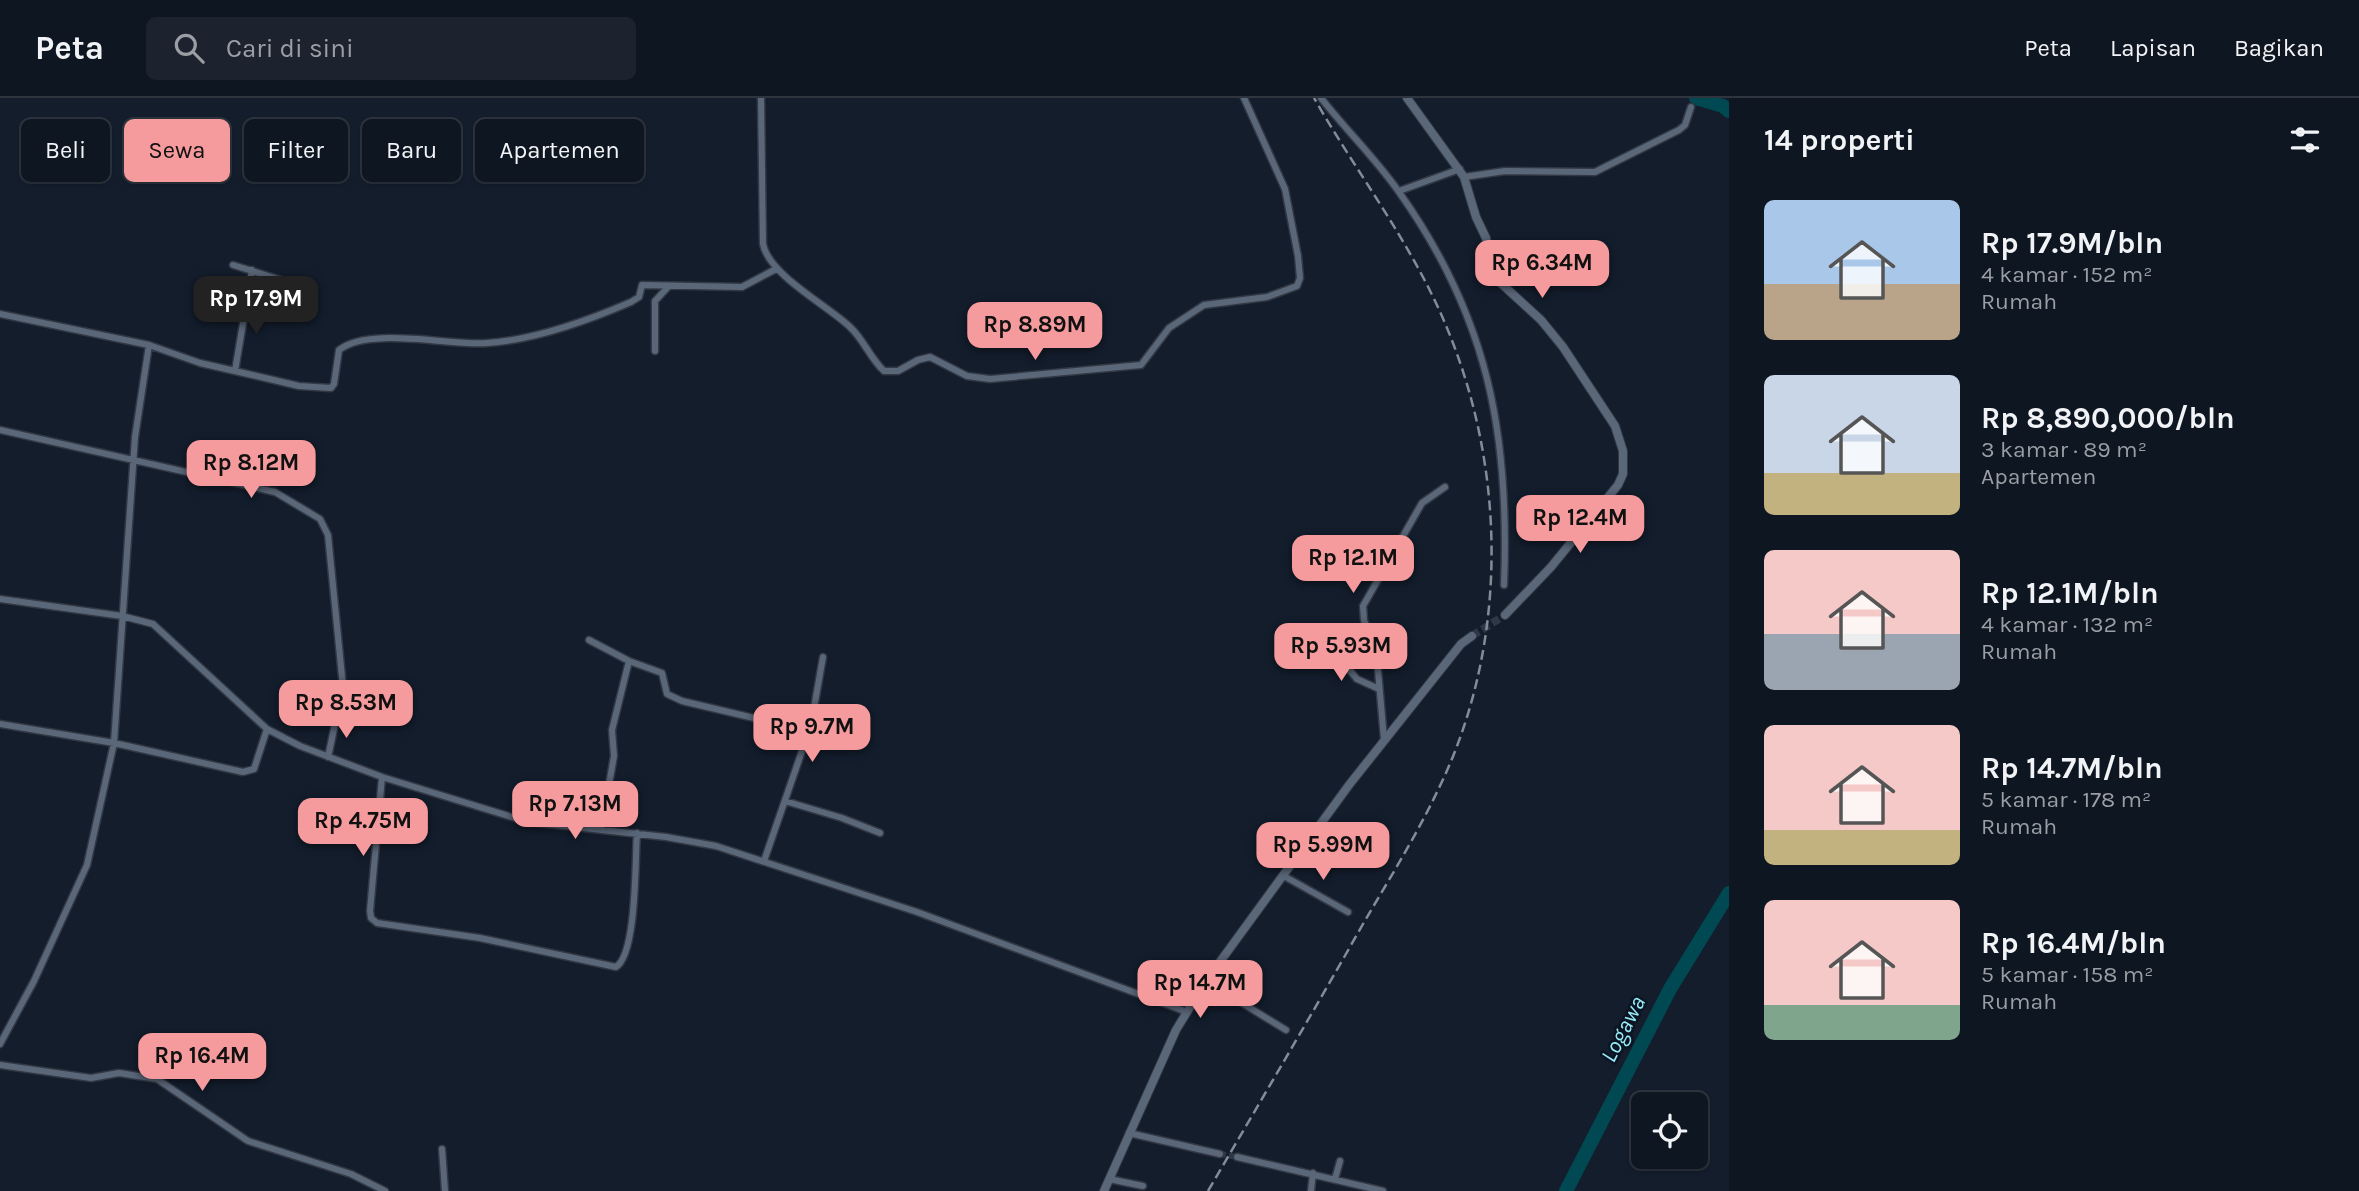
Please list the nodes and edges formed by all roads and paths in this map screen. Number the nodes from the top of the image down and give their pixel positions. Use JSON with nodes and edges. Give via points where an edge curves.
{"nodes":[{"id":1,"x":761,"y":98,"type":"edge"},
{"id":2,"x":1244,"y":98,"type":"edge"},
{"id":3,"x":1321,"y":98,"type":"edge"},
{"id":4,"x":1407,"y":98,"type":"edge"},
{"id":5,"x":1691,"y":107,"type":"dead end"},
{"id":6,"x":1462,"y":173,"type":"junction"},
{"id":7,"x":1399,"y":191,"type":"junction"},
{"id":8,"x":233,"y":265,"type":"dead end"},
{"id":9,"x":776,"y":269,"type":"junction"},
{"id":10,"x":251,"y":270,"type":"junction"},
{"id":11,"x":297,"y":285,"type":"dead end"},
{"id":12,"x":670,"y":286,"type":"junction"},
{"id":13,"x":0,"y":314,"type":"edge"},
{"id":14,"x":149,"y":345,"type":"junction"},
{"id":15,"x":654,"y":351,"type":"dead end"},
{"id":16,"x":235,"y":371,"type":"junction"},
{"id":17,"x":0,"y":430,"type":"edge"},
{"id":18,"x":133,"y":459,"type":"junction"},
{"id":19,"x":1444,"y":487,"type":"dead end"},
{"id":20,"x":1344,"y":553,"type":"dead end"},
{"id":21,"x":1383,"y":570,"type":"junction"},
{"id":22,"x":1504,"y":585,"type":"dead end"},
{"id":23,"x":0,"y":599,"type":"edge"},
{"id":24,"x":1505,"y":615,"type":"tunnel mouth"},
{"id":25,"x":122,"y":616,"type":"junction"},
{"id":26,"x":1472,"y":636,"type":"tunnel mouth"},
{"id":27,"x":589,"y":640,"type":"dead end"},
{"id":28,"x":1328,"y":645,"type":"dead end"},
{"id":29,"x":823,"y":657,"type":"dead end"},
{"id":30,"x":629,"y":661,"type":"junction"},
{"id":31,"x":1379,"y":689,"type":"junction"},
{"id":32,"x":0,"y":724,"type":"edge"},
{"id":33,"x":267,"y":729,"type":"junction"},
{"id":34,"x":809,"y":731,"type":"junction"},
{"id":35,"x":1384,"y":738,"type":"junction"},
{"id":36,"x":114,"y":743,"type":"junction"},
{"id":37,"x":328,"y":757,"type":"junction"},
{"id":38,"x":382,"y":777,"type":"junction"},
{"id":39,"x":785,"y":801,"type":"junction"},
{"id":40,"x":601,"y":830,"type":"junction"},
{"id":41,"x":637,"y":833,"type":"junction"},
{"id":42,"x":880,"y":833,"type":"dead end"},
{"id":43,"x":764,"y":861,"type":"junction"},
{"id":44,"x":1284,"y":876,"type":"junction"},
{"id":45,"x":1348,"y":912,"type":"dead end"},
{"id":46,"x":1206,"y":981,"type":"junction"},
{"id":47,"x":1187,"y":1012,"type":"junction"},
{"id":48,"x":1286,"y":1030,"type":"dead end"},
{"id":49,"x":0,"y":1044,"type":"edge"},
{"id":50,"x":0,"y":1065,"type":"edge"},
{"id":51,"x":1129,"y":1133,"type":"junction"},
{"id":52,"x":442,"y":1149,"type":"dead end"},
{"id":53,"x":1220,"y":1154,"type":"tunnel mouth"},
{"id":54,"x":1237,"y":1157,"type":"tunnel mouth"},
{"id":55,"x":1340,"y":1161,"type":"dead end"},
{"id":56,"x":1313,"y":1173,"type":"junction"},
{"id":57,"x":1335,"y":1179,"type":"junction"},
{"id":58,"x":1109,"y":1180,"type":"junction"},
{"id":59,"x":1143,"y":1186,"type":"dead end"},
{"id":60,"x":385,"y":1191,"type":"edge"},
{"id":61,"x":445,"y":1191,"type":"edge"},
{"id":62,"x":1104,"y":1191,"type":"edge"},
{"id":63,"x":1311,"y":1191,"type":"edge"},
{"id":64,"x":1383,"y":1191,"type":"edge"}],
"edges":[{"from":1,"to":9,"type":"street","via":[[763,244]]},
{"from":2,"to":9,"type":"street","via":[[1285,189],[1299,285],[1267,297],[1204,306],[1169,328],[1141,365],[990,379],[967,376],[930,358],[898,371],[884,371],[850,327]]},
{"from":3,"to":7,"type":"street"},
{"from":4,"to":6,"type":"street"},
{"from":5,"to":6,"type":"street","via":[[1683,128],[1600,171]]},
{"from":6,"to":7,"type":"street"},
{"from":6,"to":24,"type":"street","via":[[1486,238],[1493,276],[1563,347],[1615,426],[1623,451],[1618,485]]},
{"from":7,"to":22,"type":"street","via":[[1442,260],[1472,330],[1492,397],[1505,474]]},
{"from":8,"to":10,"type":"street"},
{"from":9,"to":12,"type":"street","via":[[741,287]]},
{"from":10,"to":11,"type":"street"},
{"from":10,"to":16,"type":"street"},
{"from":12,"to":15,"type":"street","via":[[655,301]]},
{"from":12,"to":16,"type":"street","via":[[642,285],[639,297],[625,304],[530,336],[487,343],[391,337],[346,345],[339,350],[331,388],[299,386]]},
{"from":13,"to":14,"type":"street"},
{"from":14,"to":16,"type":"street"},
{"from":14,"to":18,"type":"street"},
{"from":17,"to":18,"type":"street"},
{"from":18,"to":25,"type":"street"},
{"from":18,"to":37,"type":"street","via":[[275,492],[325,526],[343,687]]},
{"from":19,"to":21,"type":"street","via":[[1422,503]]},
{"from":20,"to":21,"type":"street"},
{"from":21,"to":31,"type":"street","via":[[1362,612],[1377,659]]},
{"from":23,"to":25,"type":"street"},
{"from":25,"to":33,"type":"street","via":[[157,627]]},
{"from":25,"to":36,"type":"street"},
{"from":26,"to":35,"type":"street"},
{"from":27,"to":30,"type":"street"},
{"from":28,"to":31,"type":"street","via":[[1357,679]]},
{"from":29,"to":34,"type":"street"},
{"from":30,"to":34,"type":"street","via":[[662,673],[667,694],[682,701]]},
{"from":30,"to":40,"type":"street","via":[[613,724],[614,756]]},
{"from":31,"to":35,"type":"street"},
{"from":32,"to":36,"type":"street"},
{"from":33,"to":36,"type":"street","via":[[254,769],[247,772]]},
{"from":33,"to":37,"type":"street"},
{"from":34,"to":39,"type":"street"},
{"from":35,"to":44,"type":"street"},
{"from":36,"to":49,"type":"street","via":[[87,865],[40,970]]},
{"from":37,"to":38,"type":"street"},
{"from":38,"to":40,"type":"street","via":[[528,822]]},
{"from":38,"to":41,"type":"street","via":[[370,911],[377,923],[480,938],[616,967],[624,960],[629,932]]},
{"from":39,"to":42,"type":"street"},
{"from":39,"to":43,"type":"street"},
{"from":40,"to":41,"type":"street"},
{"from":41,"to":43,"type":"street","via":[[707,843]]},
{"from":43,"to":47,"type":"street"},
{"from":44,"to":45,"type":"street"},
{"from":44,"to":46,"type":"street"},
{"from":46,"to":47,"type":"street"},
{"from":46,"to":48,"type":"street"},
{"from":47,"to":51,"type":"street"},
{"from":50,"to":60,"type":"street","via":[[91,1078],[118,1073],[158,1079],[248,1142],[351,1174]]},
{"from":51,"to":53,"type":"street"},
{"from":51,"to":58,"type":"street"},
{"from":52,"to":61,"type":"street"},
{"from":54,"to":56,"type":"street"},
{"from":55,"to":57,"type":"street"},
{"from":56,"to":57,"type":"street"},
{"from":56,"to":63,"type":"street"},
{"from":57,"to":64,"type":"street"},
{"from":58,"to":59,"type":"street"},
{"from":58,"to":62,"type":"street"}]}
